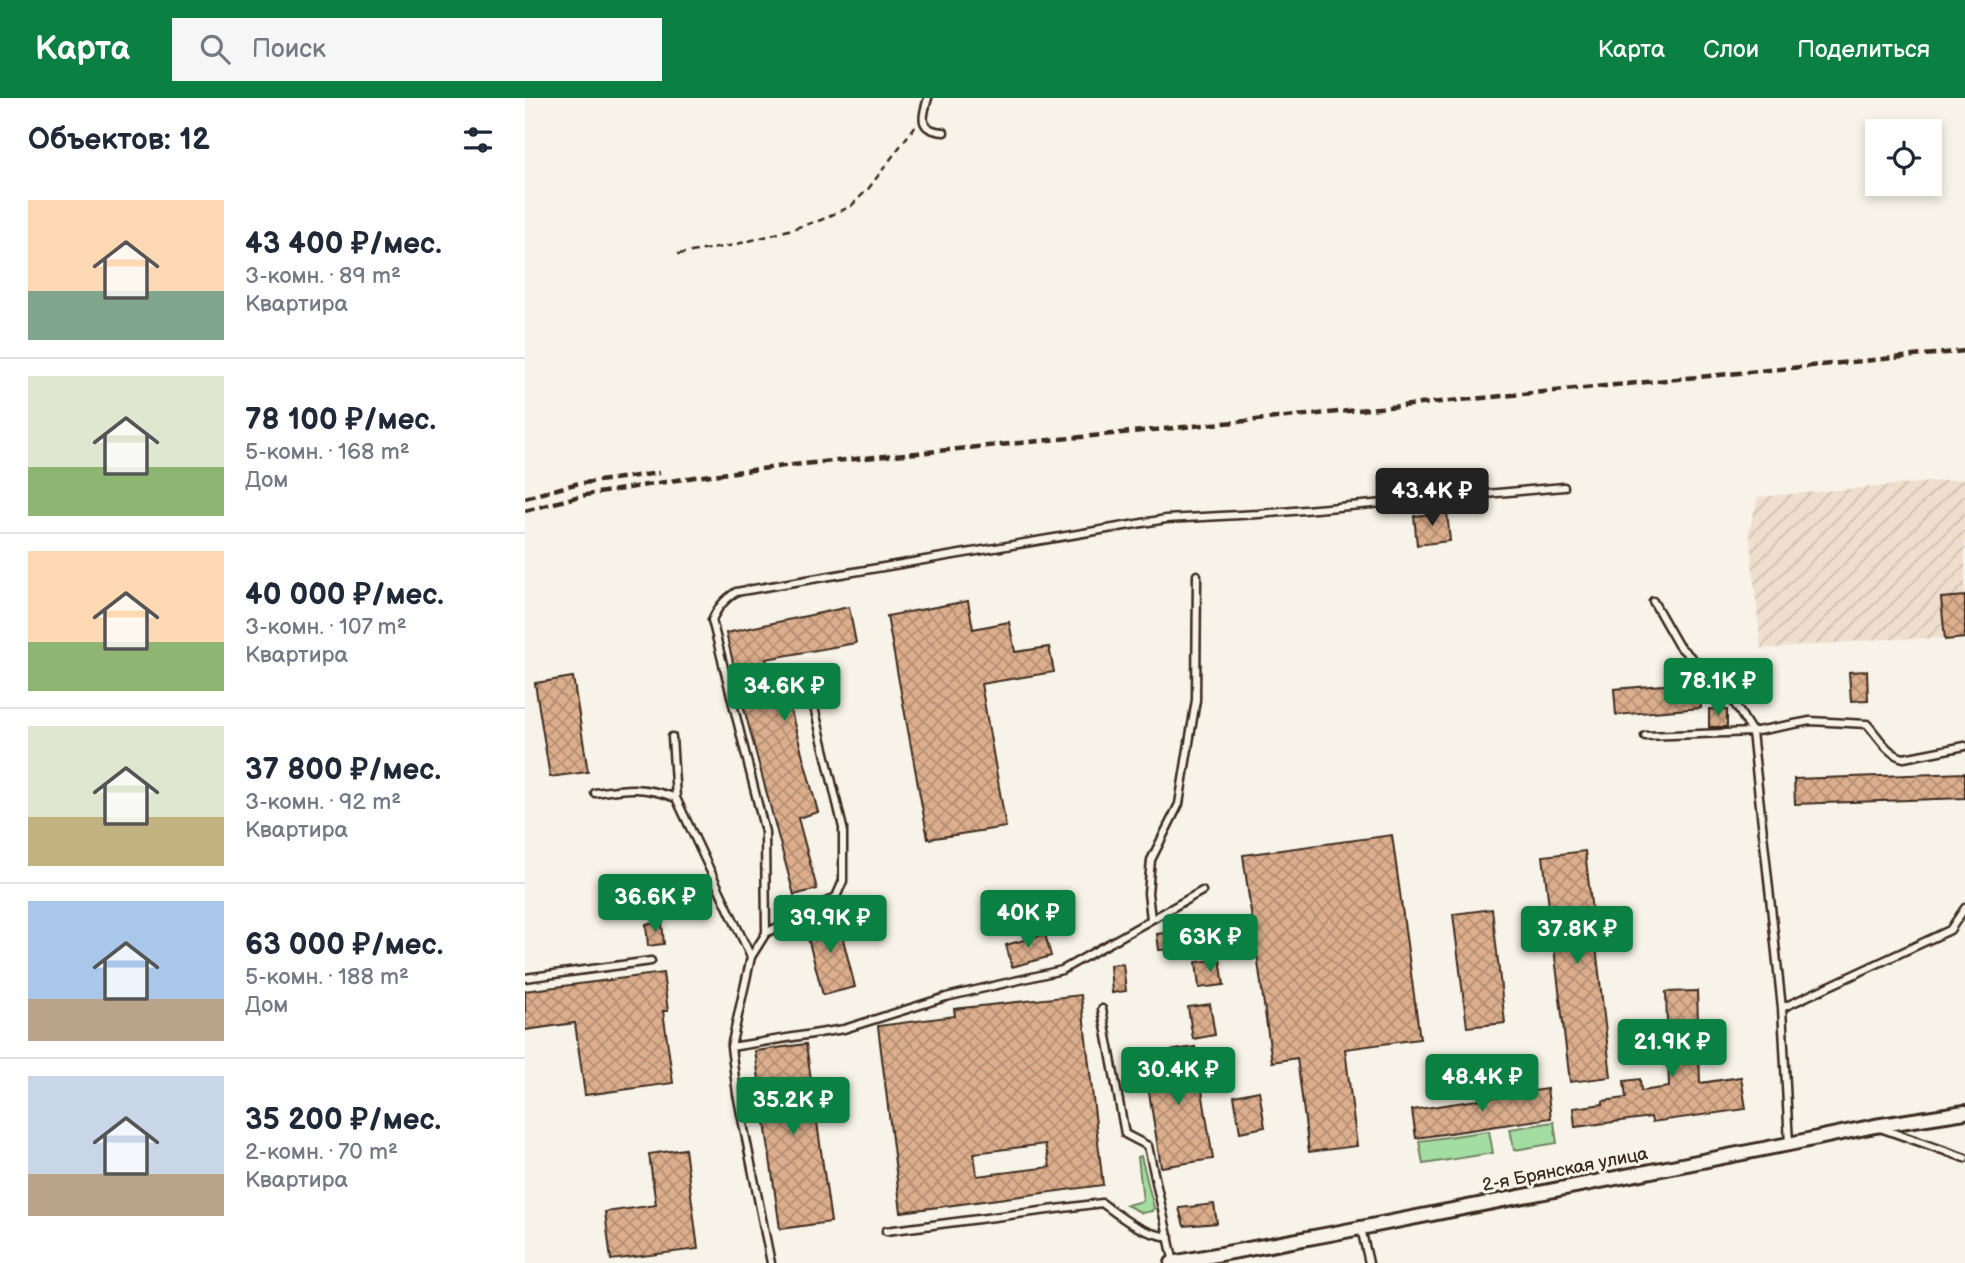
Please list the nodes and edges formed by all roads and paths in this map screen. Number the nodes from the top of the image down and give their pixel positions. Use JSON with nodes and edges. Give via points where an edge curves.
{"nodes":[{"id":1,"x":928,"y":98,"type":"edge"},
{"id":2,"x":922,"y":117,"type":"junction"},
{"id":3,"x":944,"y":132,"type":"dead end"},
{"id":4,"x":678,"y":254,"type":"dead end"},
{"id":5,"x":1564,"y":487,"type":"dead end"},
{"id":6,"x":1197,"y":575,"type":"dead end"},
{"id":7,"x":1653,"y":601,"type":"dead end"},
{"id":8,"x":808,"y":682,"type":"dead end"},
{"id":9,"x":1752,"y":732,"type":"junction"},
{"id":10,"x":1644,"y":736,"type":"dead end"},
{"id":11,"x":672,"y":737,"type":"dead end"},
{"id":12,"x":1965,"y":746,"type":"edge"},
{"id":13,"x":595,"y":793,"type":"dead end"},
{"id":14,"x":676,"y":799,"type":"junction"},
{"id":15,"x":1202,"y":891,"type":"dead end"},
{"id":16,"x":1965,"y":908,"type":"edge"},
{"id":17,"x":1151,"y":919,"type":"junction"},
{"id":18,"x":766,"y":933,"type":"junction"},
{"id":19,"x":751,"y":957,"type":"junction"},
{"id":20,"x":651,"y":961,"type":"dead end"},
{"id":21,"x":525,"y":978,"type":"edge"},
{"id":22,"x":1782,"y":1008,"type":"junction"},
{"id":23,"x":1102,"y":1009,"type":"dead end"},
{"id":24,"x":731,"y":1047,"type":"junction"},
{"id":25,"x":1965,"y":1112,"type":"edge"},
{"id":26,"x":1875,"y":1126,"type":"junction"},
{"id":27,"x":1789,"y":1144,"type":"junction"},
{"id":28,"x":1965,"y":1157,"type":"edge"},
{"id":29,"x":1361,"y":1228,"type":"junction"},
{"id":30,"x":886,"y":1231,"type":"dead end"},
{"id":31,"x":1169,"y":1237,"type":"junction"},
{"id":32,"x":771,"y":1263,"type":"edge"},
{"id":33,"x":1173,"y":1263,"type":"edge"},
{"id":34,"x":1369,"y":1263,"type":"edge"}],
"edges":[{"from":1,"to":2,"type":"lane"},
{"from":2,"to":3,"type":"lane","via":[[932,132]]},
{"from":2,"to":4,"type":"path","via":[[851,206],[772,235]]},
{"from":5,"to":18,"type":"lane","via":[[1165,519],[736,593],[717,609],[712,620],[765,832]]},
{"from":6,"to":17,"type":"lane","via":[[1196,700],[1179,804],[1151,860]]},
{"from":7,"to":9,"type":"lane","via":[[1678,645],[1727,691]]},
{"from":8,"to":18,"type":"lane","via":[[843,828],[843,881],[836,897]]},
{"from":9,"to":10,"type":"lane"},
{"from":9,"to":12,"type":"lane","via":[[1810,721],[1867,724],[1890,751],[1904,758]]},
{"from":9,"to":22,"type":"lane"},
{"from":11,"to":14,"type":"lane"},
{"from":13,"to":14,"type":"lane","via":[[630,788]]},
{"from":14,"to":19,"type":"lane"},
{"from":15,"to":17,"type":"lane"},
{"from":16,"to":22,"type":"lane","via":[[1951,930]]},
{"from":17,"to":24,"type":"lane","via":[[1062,970],[946,997],[844,1029]]},
{"from":18,"to":19,"type":"lane"},
{"from":19,"to":24,"type":"lane"},
{"from":20,"to":21,"type":"lane"},
{"from":22,"to":27,"type":"lane"},
{"from":23,"to":31,"type":"lane","via":[[1125,1134],[1148,1146]]},
{"from":24,"to":32,"type":"lane"},
{"from":25,"to":26,"type":"street","name":"2-я Брянская улица"},
{"from":26,"to":27,"type":"street","name":"2-я Брянская улица"},
{"from":26,"to":28,"type":"lane"},
{"from":27,"to":29,"type":"street","name":"2-я Брянская улица"},
{"from":29,"to":33,"type":"street","name":"2-я Брянская улица"},
{"from":29,"to":34,"type":"lane"},
{"from":30,"to":31,"type":"lane","via":[[1102,1203],[1133,1226]]},
{"from":31,"to":33,"type":"lane"}]}
